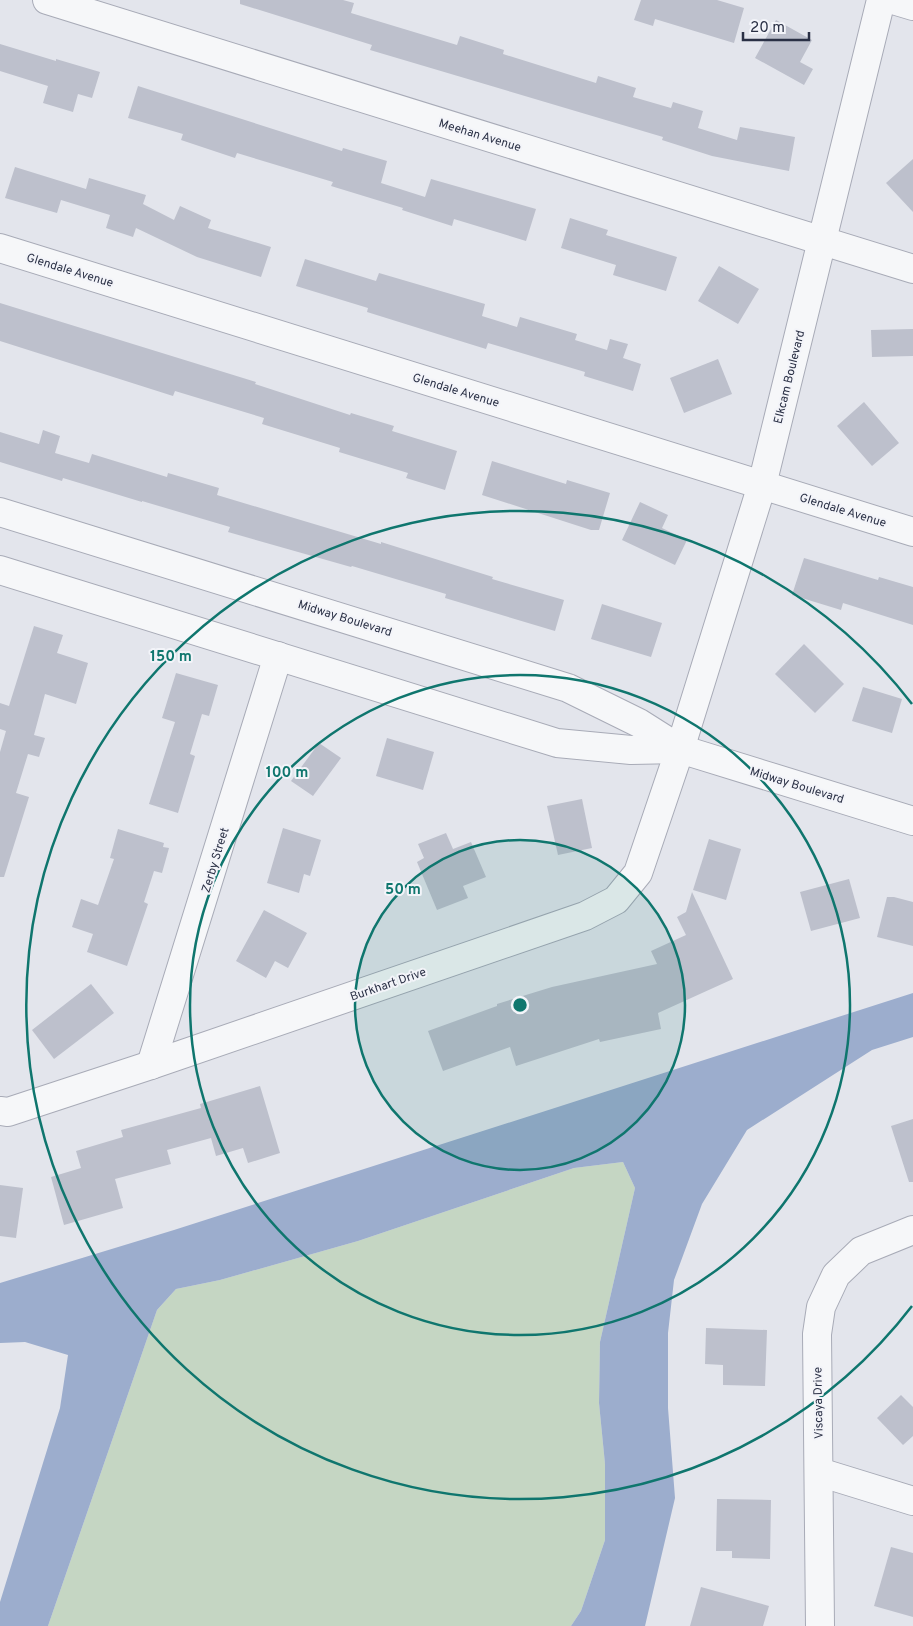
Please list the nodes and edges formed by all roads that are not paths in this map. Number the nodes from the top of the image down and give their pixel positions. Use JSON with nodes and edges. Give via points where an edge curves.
{"nodes":[{"id":1,"x":47,"y":0,"type":"edge"},
{"id":2,"x":881,"y":0,"type":"edge"},
{"id":3,"x":893,"y":0,"type":"edge"},
{"id":4,"x":913,"y":6,"type":"edge"},
{"id":5,"x":822,"y":241,"type":"junction"},
{"id":6,"x":0,"y":248,"type":"edge"},
{"id":7,"x":913,"y":269,"type":"edge"},
{"id":8,"x":762,"y":485,"type":"junction"},
{"id":9,"x":0,"y":512,"type":"edge"},
{"id":10,"x":913,"y":532,"type":"edge"},
{"id":11,"x":0,"y":570,"type":"edge"},
{"id":12,"x":278,"y":656,"type":"junction"},
{"id":13,"x":680,"y":749,"type":"junction"},
{"id":14,"x":913,"y":821,"type":"edge"},
{"id":15,"x":151,"y":1065,"type":"junction"},
{"id":16,"x":0,"y":1111,"type":"edge"},
{"id":17,"x":913,"y":1230,"type":"edge"},
{"id":18,"x":819,"y":1472,"type":"junction"},
{"id":19,"x":913,"y":1501,"type":"edge"},
{"id":20,"x":820,"y":1626,"type":"edge"}],
"edges":[{"from":1,"to":5,"type":"street","name":"Meehan Avenue"},
{"from":2,"to":5,"type":"street","name":"Elkcam Boulevard"},
{"from":3,"to":4,"type":"street"},
{"from":5,"to":7,"type":"street","name":"Meehan Avenue"},
{"from":5,"to":8,"type":"street","name":"Elkcam Boulevard"},
{"from":6,"to":8,"type":"street","name":"Glendale Avenue"},
{"from":8,"to":10,"type":"street","name":"Glendale Avenue"},
{"from":8,"to":13,"type":"street","name":"Elkcam Boulevard"},
{"from":9,"to":13,"type":"street","name":"Midway Boulevard","via":[[568,688],[639,723]]},
{"from":11,"to":12,"type":"street","name":"Midway Boulevard"},
{"from":12,"to":13,"type":"street","name":"Midway Boulevard","via":[[557,743],[631,750]]},
{"from":12,"to":15,"type":"street","name":"Zerby Street"},
{"from":13,"to":14,"type":"street","name":"Midway Boulevard"},
{"from":13,"to":15,"type":"street","name":"Burkhart Drive","via":[[638,873],[616,900],[585,916]]},
{"from":15,"to":16,"type":"street","name":"Burkhart Drive","via":[[8,1112]]},
{"from":17,"to":18,"type":"street","name":"Viscaya Drive","via":[[861,1251],[836,1275],[821,1307],[817,1334]]},
{"from":18,"to":19,"type":"street"},
{"from":18,"to":20,"type":"street","name":"Viscaya Drive"}]}
